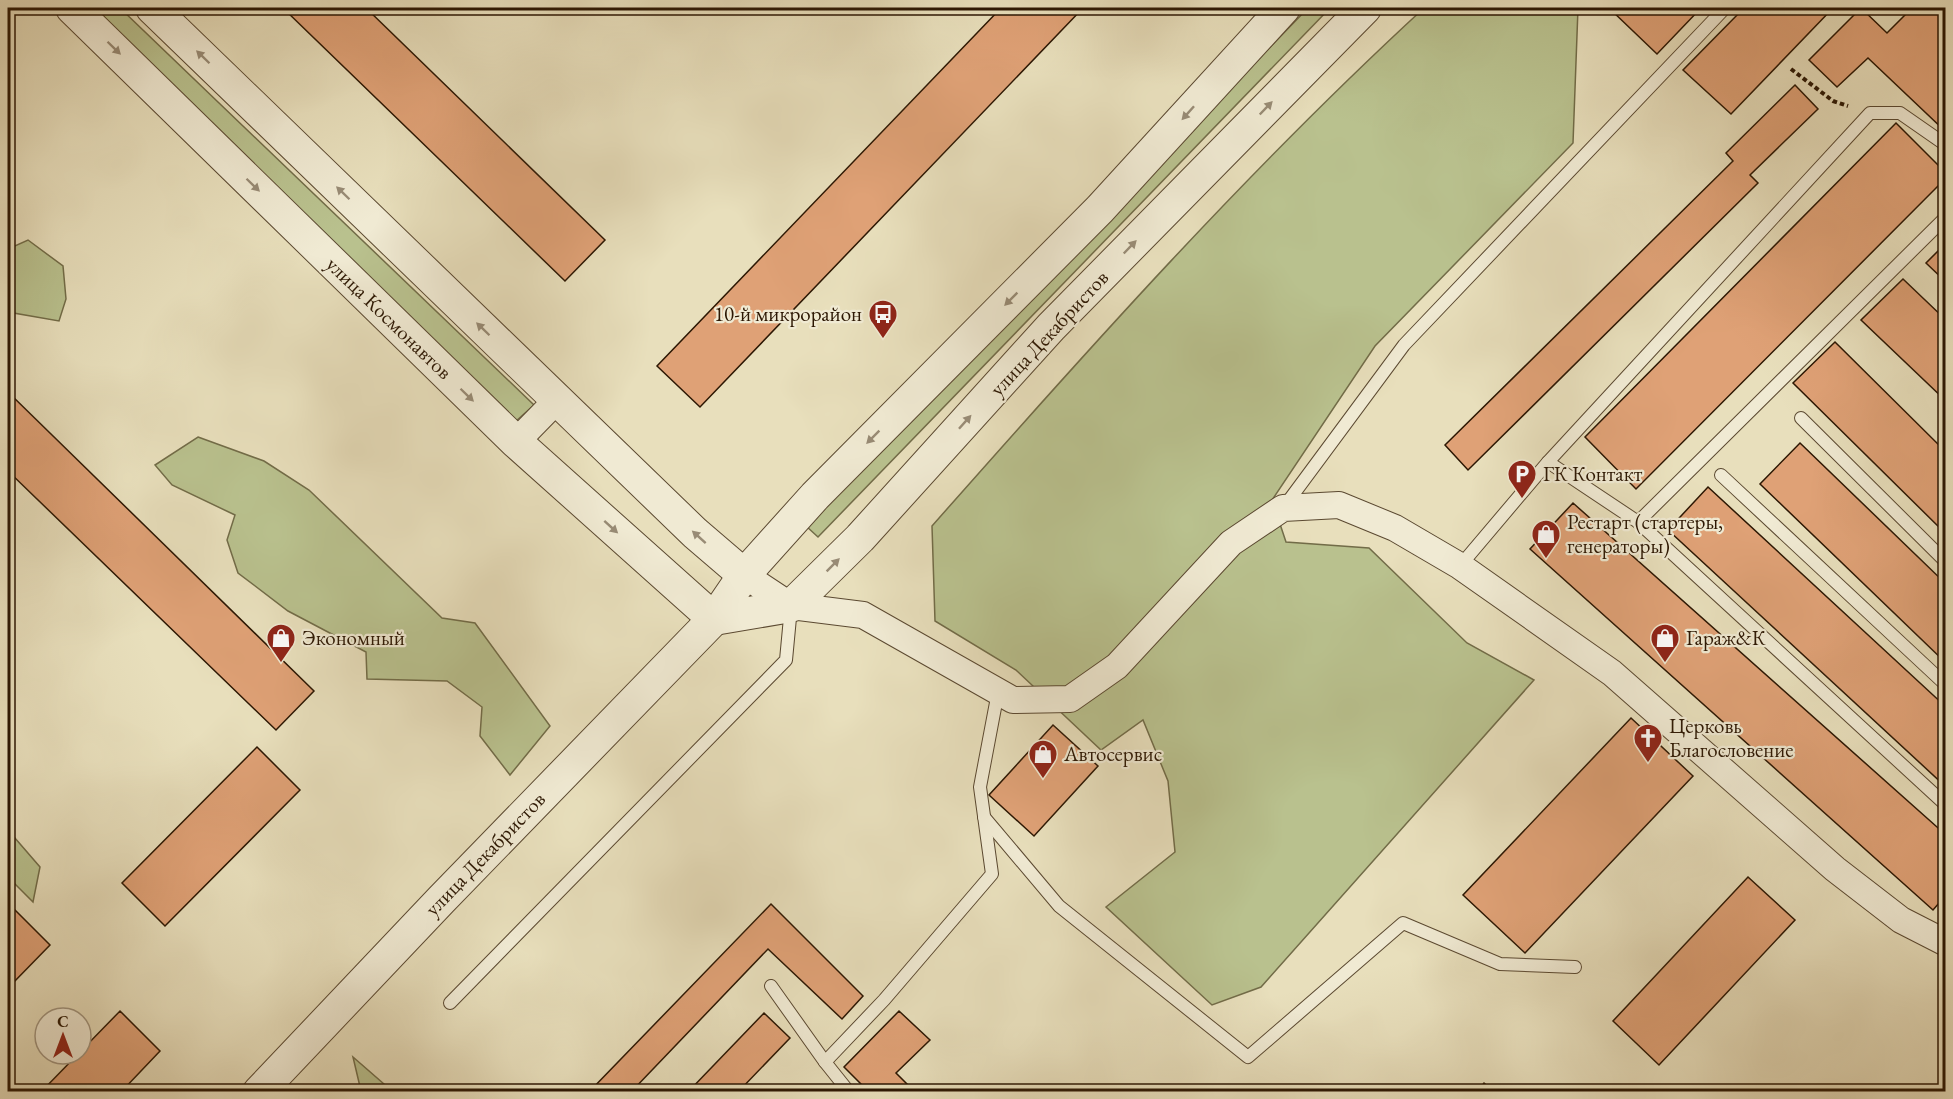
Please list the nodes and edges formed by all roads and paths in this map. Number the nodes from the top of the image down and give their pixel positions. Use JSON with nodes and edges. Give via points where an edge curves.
{"nodes":[{"id":1,"x":72,"y":8,"type":"edge"},
{"id":2,"x":152,"y":8,"type":"edge"},
{"id":3,"x":1284,"y":8,"type":"edge"},
{"id":4,"x":1365,"y":8,"type":"edge"},
{"id":5,"x":1725,"y":8,"type":"edge"},
{"id":6,"x":1791,"y":69,"type":"dead end"},
{"id":7,"x":1870,"y":112,"type":"junction"},
{"id":8,"x":1946,"y":146,"type":"edge"},
{"id":9,"x":1946,"y":217,"type":"edge"},
{"id":10,"x":557,"y":400,"type":"junction"},
{"id":11,"x":1801,"y":418,"type":"dead end"},
{"id":12,"x":516,"y":442,"type":"junction"},
{"id":13,"x":1548,"y":462,"type":"junction"},
{"id":14,"x":1721,"y":475,"type":"dead end"},
{"id":15,"x":1283,"y":508,"type":"junction"},
{"id":16,"x":1638,"y":522,"type":"junction"},
{"id":17,"x":1946,"y":562,"type":"edge"},
{"id":18,"x":1460,"y":566,"type":"junction"},
{"id":19,"x":744,"y":575,"type":"junction"},
{"id":20,"x":791,"y":606,"type":"junction"},
{"id":21,"x":714,"y":619,"type":"junction"},
{"id":22,"x":1946,"y":685,"type":"edge"},
{"id":23,"x":998,"y":692,"type":"junction"},
{"id":24,"x":1946,"y":805,"type":"edge"},
{"id":25,"x":984,"y":817,"type":"junction"},
{"id":26,"x":1946,"y":943,"type":"edge"},
{"id":27,"x":1575,"y":967,"type":"dead end"},
{"id":28,"x":771,"y":986,"type":"dead end"},
{"id":29,"x":450,"y":1003,"type":"dead end"},
{"id":30,"x":825,"y":1062,"type":"junction"},
{"id":31,"x":259,"y":1092,"type":"edge"},
{"id":32,"x":849,"y":1092,"type":"edge"}],
"edges":[{"from":1,"to":12,"type":"street","name":"улица Космонавтов","one_way":true},
{"from":10,"to":2,"type":"street","one_way":true},
{"from":3,"to":19,"type":"street","name":"улица Декабристов","one_way":true,"via":[[1100,209],[815,496]]},
{"from":20,"to":4,"type":"street","name":"улица Декабристов","one_way":true,"via":[[860,538],[1051,327]]},
{"from":5,"to":15,"type":"lane","via":[[1404,345]]},
{"from":6,"to":7,"type":"path","via":[[1833,101]]},
{"from":7,"to":8,"type":"lane","via":[[1899,112]]},
{"from":7,"to":13,"type":"lane"},
{"from":9,"to":16,"type":"lane"},
{"from":10,"to":12,"type":"street"},
{"from":19,"to":10,"type":"street","one_way":true},
{"from":11,"to":17,"type":"lane"},
{"from":12,"to":21,"type":"street","name":"улица Космонавтов","one_way":true},
{"from":13,"to":16,"type":"lane"},
{"from":13,"to":18,"type":"lane"},
{"from":14,"to":22,"type":"lane"},
{"from":15,"to":18,"type":"street","via":[[1339,506],[1395,528]]},
{"from":15,"to":23,"type":"street","via":[[1231,543],[1117,666],[1070,699],[1013,700]]},
{"from":16,"to":24,"type":"lane"},
{"from":18,"to":26,"type":"street","via":[[1612,673],[1844,877],[1901,920]]},
{"from":19,"to":20,"type":"street"},
{"from":19,"to":21,"type":"street","name":"улица Декабристов"},
{"from":20,"to":21,"type":"street"},
{"from":20,"to":23,"type":"street","via":[[864,615]]},
{"from":20,"to":29,"type":"lane","via":[[786,660]]},
{"from":21,"to":31,"type":"street","name":"улица Декабристов"},
{"from":23,"to":25,"type":"lane","via":[[980,787]]},
{"from":25,"to":27,"type":"lane","via":[[1059,906],[1248,1057],[1403,923],[1500,964]]},
{"from":25,"to":30,"type":"lane","via":[[992,874]]},
{"from":28,"to":30,"type":"lane"},
{"from":30,"to":32,"type":"lane"}]}
